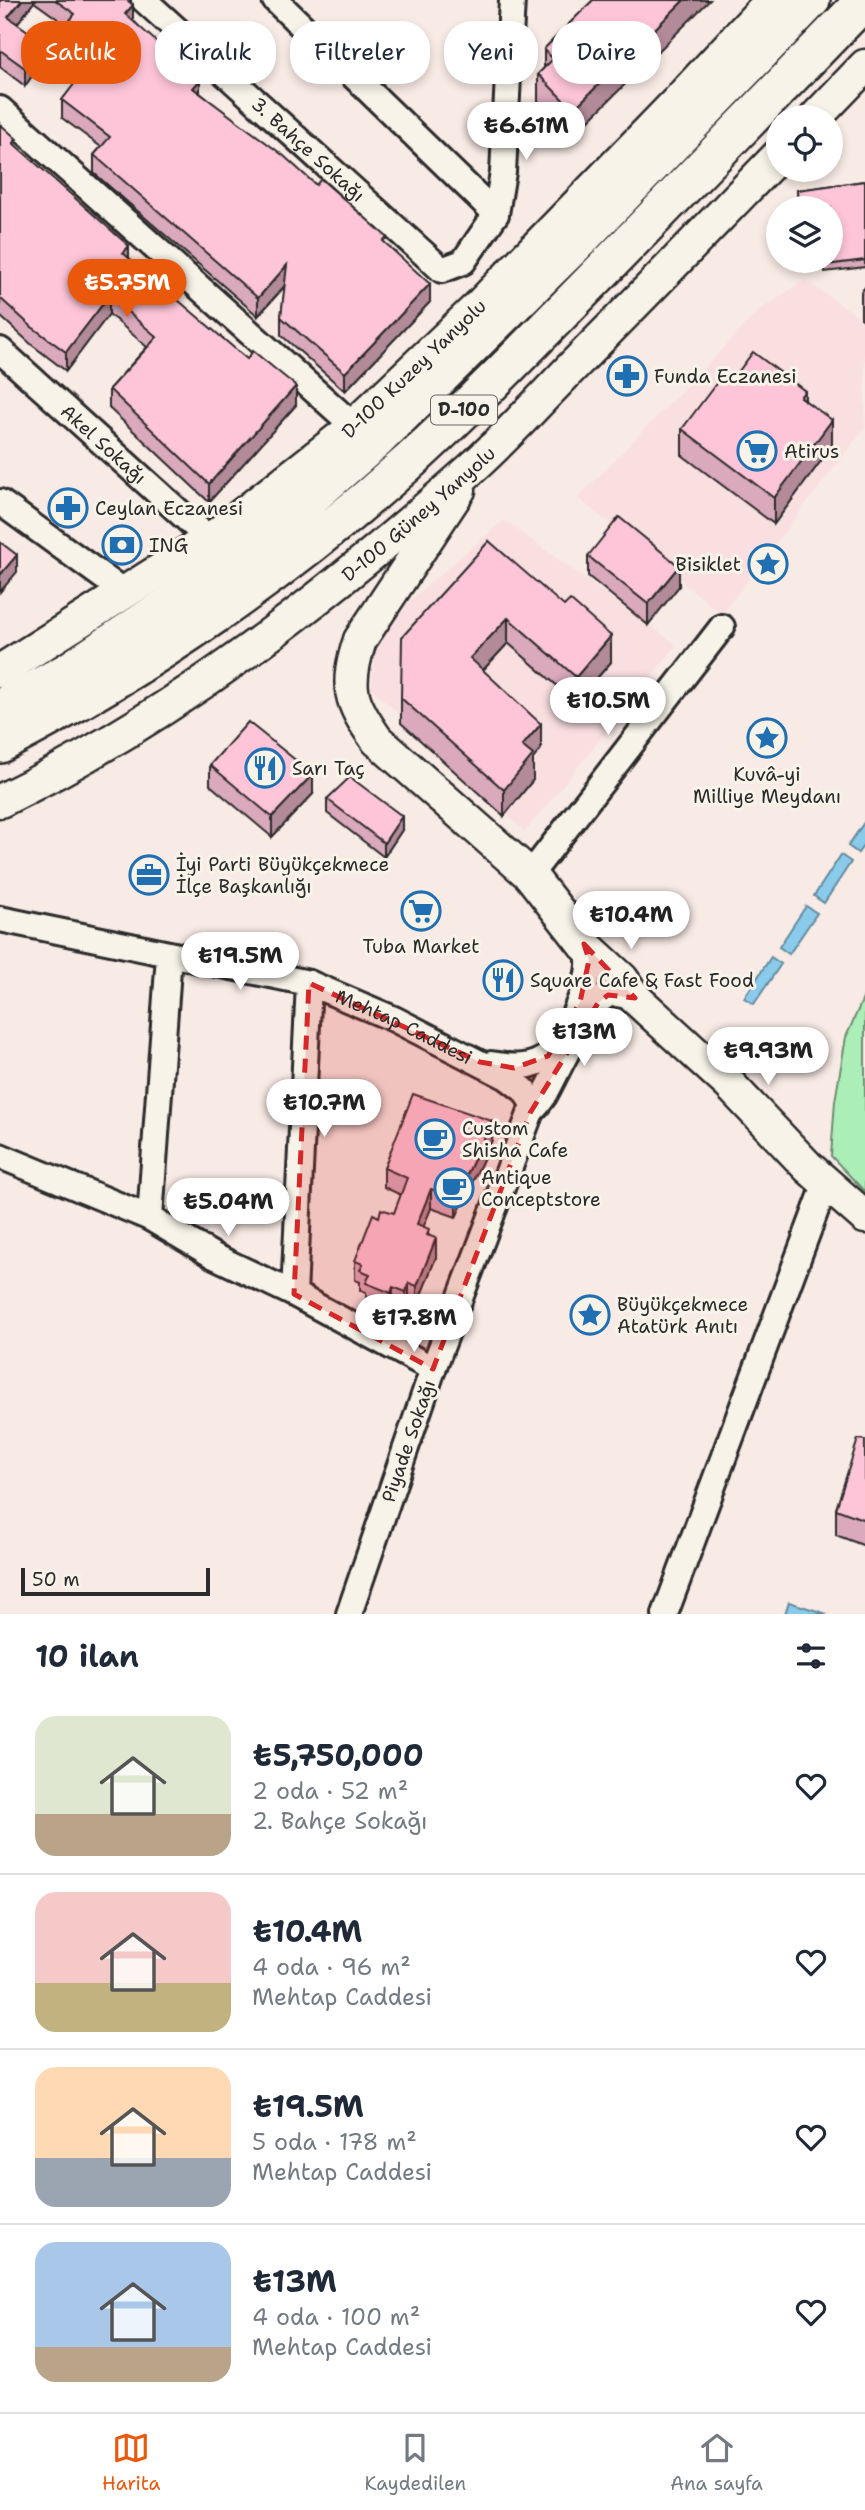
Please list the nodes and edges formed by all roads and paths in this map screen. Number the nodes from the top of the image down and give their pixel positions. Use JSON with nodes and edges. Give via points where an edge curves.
{"nodes":[{"id":1,"x":144,"y":0,"type":"edge"},
{"id":2,"x":275,"y":0,"type":"edge"},
{"id":3,"x":512,"y":0,"type":"edge"},
{"id":4,"x":772,"y":0,"type":"edge"},
{"id":5,"x":811,"y":0,"type":"edge"},
{"id":6,"x":865,"y":0,"type":"edge"},
{"id":7,"x":863,"y":73,"type":"edge"},
{"id":8,"x":829,"y":105,"type":"edge"},
{"id":9,"x":0,"y":109,"type":"edge"},
{"id":10,"x":766,"y":168,"type":"edge"},
{"id":11,"x":496,"y":214,"type":"junction"},
{"id":12,"x":0,"y":350,"type":"edge"},
{"id":13,"x":354,"y":426,"type":"junction"},
{"id":14,"x":472,"y":468,"type":"junction"},
{"id":15,"x":0,"y":502,"type":"edge"},
{"id":16,"x":209,"y":539,"type":"junction"},
{"id":17,"x":124,"y":592,"type":"junction"},
{"id":18,"x":722,"y":627,"type":"dead end"},
{"id":19,"x":0,"y":671,"type":"edge"},
{"id":20,"x":0,"y":708,"type":"edge"},
{"id":21,"x":0,"y":744,"type":"edge"},
{"id":22,"x":0,"y":802,"type":"edge"},
{"id":23,"x":530,"y":875,"type":"junction"},
{"id":24,"x":0,"y":919,"type":"edge"},
{"id":25,"x":584,"y":944,"type":"junction"},
{"id":26,"x":169,"y":954,"type":"junction"},
{"id":27,"x":309,"y":983,"type":"junction"},
{"id":28,"x":635,"y":998,"type":"junction"},
{"id":29,"x":480,"y":1062,"type":"junction"},
{"id":30,"x":530,"y":1113,"type":"junction"},
{"id":31,"x":0,"y":1156,"type":"edge"},
{"id":32,"x":826,"y":1183,"type":"junction"},
{"id":33,"x":865,"y":1217,"type":"edge"},
{"id":34,"x":150,"y":1218,"type":"junction"},
{"id":35,"x":294,"y":1294,"type":"junction"},
{"id":36,"x":433,"y":1369,"type":"junction"},
{"id":37,"x":349,"y":1614,"type":"edge"},
{"id":38,"x":665,"y":1614,"type":"edge"}],
"edges":[{"from":1,"to":11,"type":"street","name":"3. Bahçe Sokağı","via":[[442,270],[463,262]]},
{"from":2,"to":11,"type":"street"},
{"from":3,"to":11,"type":"street","via":[[503,172]]},
{"from":4,"to":13,"type":"main road","name":"D-100 Kuzey Yanyolu","via":[[482,303]]},
{"from":5,"to":20,"type":"highway","number":"D-100","via":[[583,236],[376,440],[244,555],[69,671]]},
{"from":6,"to":21,"type":"highway","number":"D-100","via":[[411,460],[270,574],[165,649]]},
{"from":7,"to":8,"type":"main road"},
{"from":9,"to":13,"type":"street"},
{"from":10,"to":14,"type":"main road","name":"D-100 Güney Yanyolu"},
{"from":12,"to":16,"type":"street","name":"Akel Sokağı"},
{"from":13,"to":16,"type":"main road","name":"D-100 Kuzey Yanyolu"},
{"from":14,"to":22,"type":"main road","name":"D-100 Güney Yanyolu","via":[[239,660],[50,778]]},
{"from":14,"to":23,"type":"main road","via":[[359,640],[351,687],[358,713],[377,740]]},
{"from":15,"to":17,"type":"street"},
{"from":16,"to":17,"type":"main road","name":"D-100 Kuzey Yanyolu"},
{"from":17,"to":19,"type":"main road","name":"D-100 Kuzey Yanyolu"},
{"from":18,"to":23,"type":"street"},
{"from":23,"to":25,"type":"main road"},
{"from":24,"to":26,"type":"street","name":"Mehtap Caddesi"},
{"from":25,"to":28,"type":"main road","via":[[622,979]]},
{"from":25,"to":29,"type":"street","name":"Mehtap Caddesi","via":[[589,960],[587,980],[580,1002],[549,1055],[514,1068]]},
{"from":26,"to":27,"type":"street","name":"Mehtap Caddesi"},
{"from":26,"to":34,"type":"street"},
{"from":27,"to":29,"type":"street","name":"Mehtap Caddesi","via":[[394,1018]]},
{"from":27,"to":35,"type":"street"},
{"from":28,"to":30,"type":"street","name":"Piyade Sokağı","via":[[608,995],[598,1003]]},
{"from":28,"to":32,"type":"main road","via":[[729,1084]]},
{"from":29,"to":30,"type":"street","name":"Mehtap Caddesi","via":[[524,1090],[531,1102]]},
{"from":30,"to":36,"type":"street","name":"Piyade Sokağı"},
{"from":31,"to":34,"type":"street"},
{"from":32,"to":33,"type":"main road"},
{"from":32,"to":38,"type":"street"},
{"from":34,"to":35,"type":"street","via":[[214,1256]]},
{"from":35,"to":36,"type":"street"},
{"from":36,"to":37,"type":"street","name":"Piyade Sokağı"}]}
